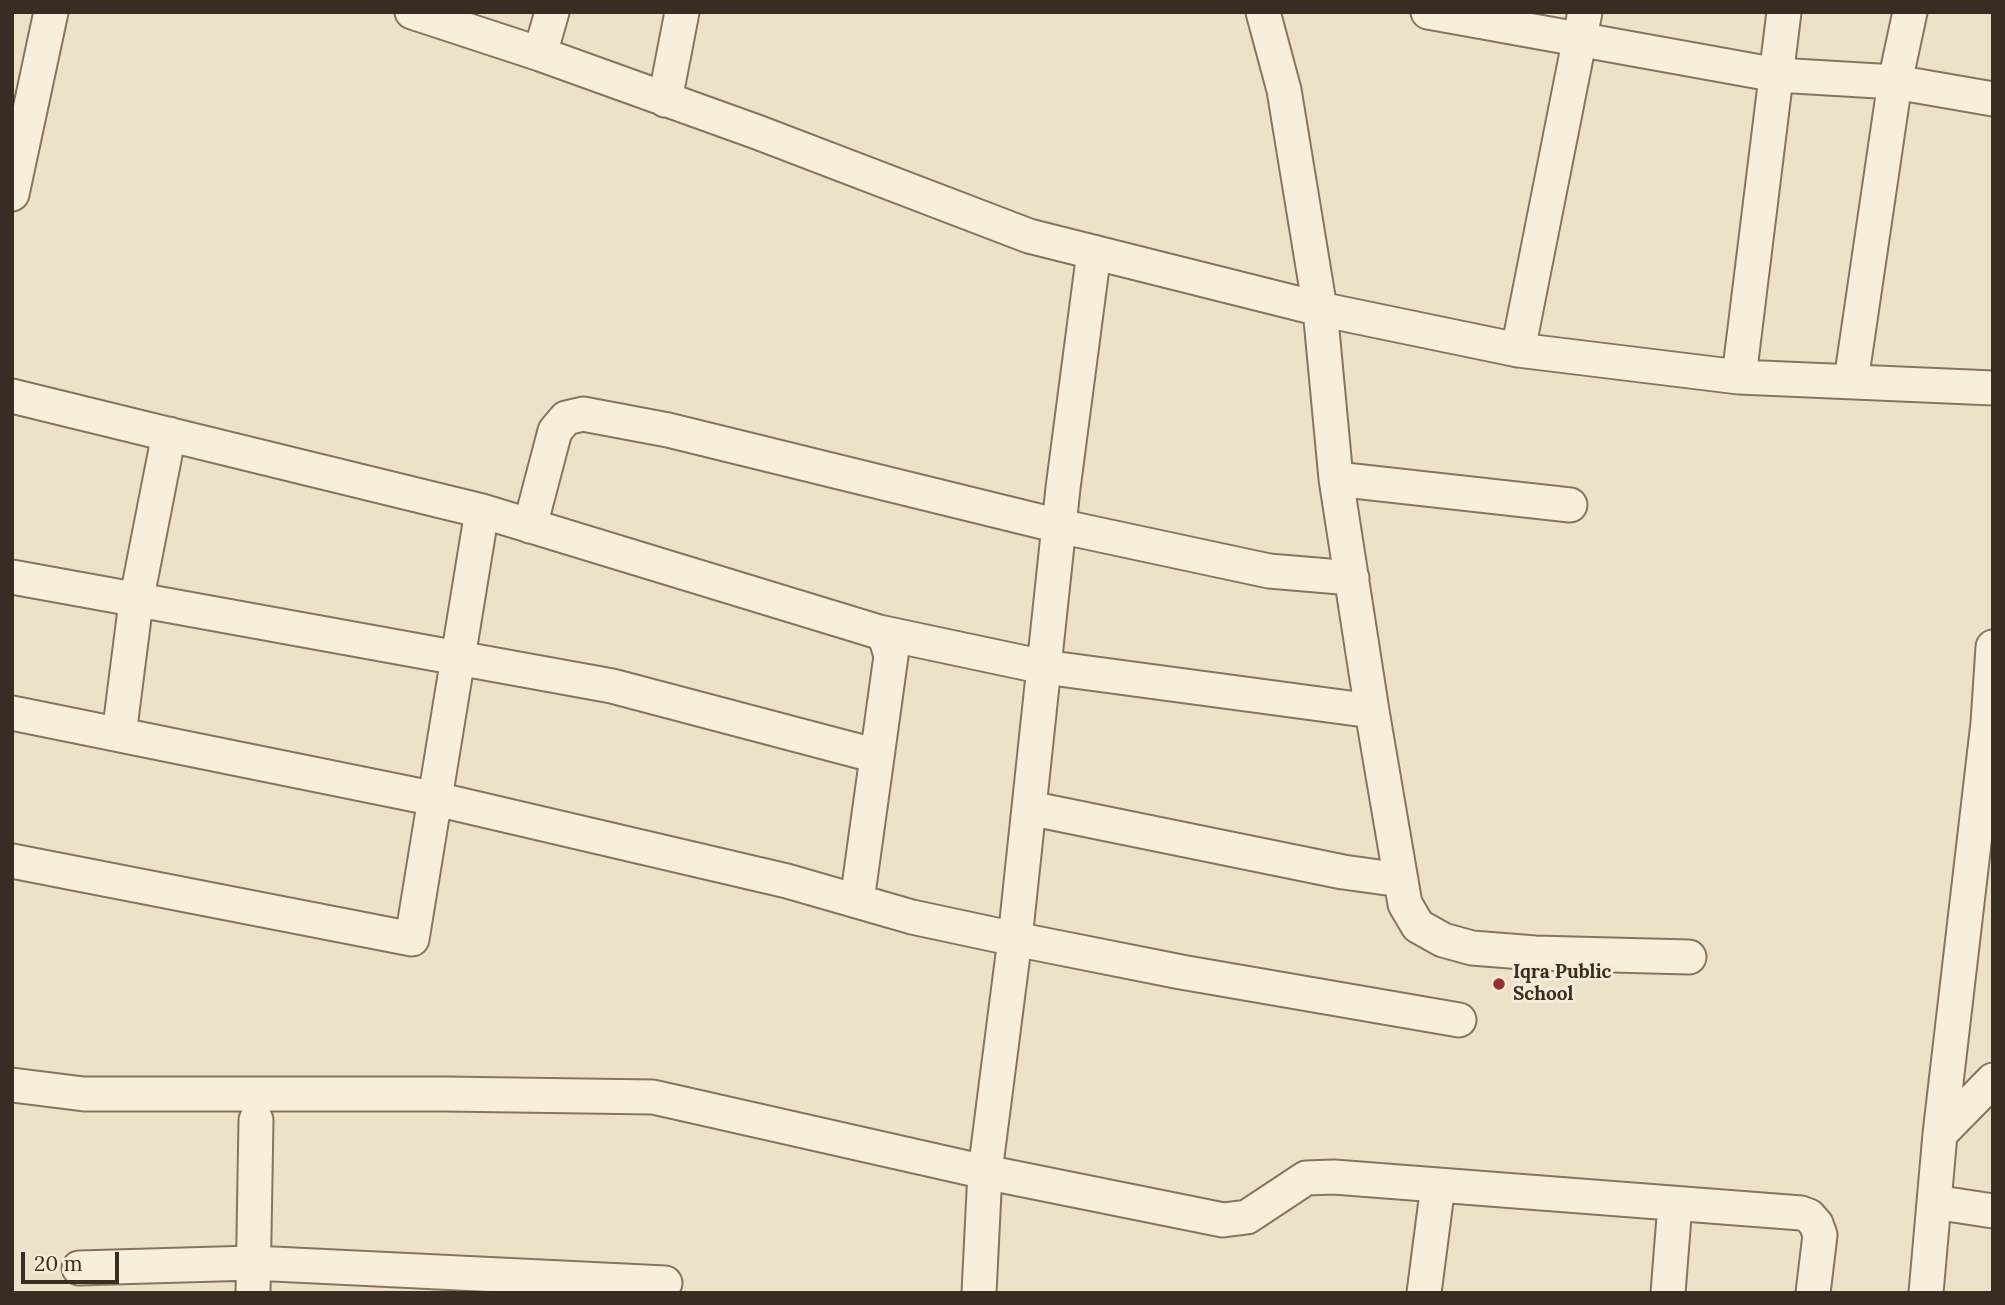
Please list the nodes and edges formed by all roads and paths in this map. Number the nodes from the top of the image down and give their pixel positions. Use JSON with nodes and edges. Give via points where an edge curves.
{"nodes":[{"id":1,"x":51,"y":12,"type":"edge"},
{"id":2,"x":412,"y":12,"type":"edge"},
{"id":3,"x":552,"y":12,"type":"edge"},
{"id":4,"x":682,"y":12,"type":"edge"},
{"id":5,"x":1263,"y":12,"type":"edge"},
{"id":6,"x":1428,"y":12,"type":"edge"},
{"id":7,"x":1784,"y":12,"type":"edge"},
{"id":8,"x":1910,"y":12,"type":"edge"},
{"id":9,"x":1582,"y":26,"type":"edge"},
{"id":10,"x":540,"y":54,"type":"junction"},
{"id":11,"x":1777,"y":75,"type":"junction"},
{"id":12,"x":1895,"y":82,"type":"junction"},
{"id":13,"x":1993,"y":99,"type":"edge"},
{"id":14,"x":665,"y":100,"type":"junction"},
{"id":15,"x":12,"y":194,"type":"edge"},
{"id":16,"x":1094,"y":253,"type":"junction"},
{"id":17,"x":1320,"y":309,"type":"junction"},
{"id":18,"x":1518,"y":350,"type":"junction"},
{"id":19,"x":1739,"y":377,"type":"junction"},
{"id":20,"x":1851,"y":381,"type":"junction"},
{"id":21,"x":1993,"y":388,"type":"edge"},
{"id":22,"x":12,"y":396,"type":"edge"},
{"id":23,"x":169,"y":434,"type":"junction"},
{"id":24,"x":1336,"y":479,"type":"junction"},
{"id":25,"x":1570,"y":505,"type":"dead end"},
{"id":26,"x":482,"y":511,"type":"junction"},
{"id":27,"x":530,"y":526,"type":"junction"},
{"id":28,"x":1059,"y":526,"type":"junction"},
{"id":29,"x":12,"y":577,"type":"edge"},
{"id":30,"x":1352,"y":578,"type":"junction"},
{"id":31,"x":136,"y":602,"type":"junction"},
{"id":32,"x":879,"y":632,"type":"junction"},
{"id":33,"x":1993,"y":647,"type":"edge"},
{"id":34,"x":457,"y":658,"type":"junction"},
{"id":35,"x":1044,"y":667,"type":"junction"},
{"id":36,"x":1372,"y":711,"type":"junction"},
{"id":37,"x":12,"y":713,"type":"edge"},
{"id":38,"x":119,"y":735,"type":"junction"},
{"id":39,"x":877,"y":757,"type":"junction"},
{"id":40,"x":436,"y":799,"type":"junction"},
{"id":41,"x":1029,"y":808,"type":"junction"},
{"id":42,"x":12,"y":861,"type":"edge"},
{"id":43,"x":1982,"y":874,"type":"edge"},
{"id":44,"x":1401,"y":880,"type":"junction"},
{"id":45,"x":857,"y":901,"type":"junction"},
{"id":46,"x":1015,"y":939,"type":"junction"},
{"id":47,"x":1689,"y":957,"type":"dead end"},
{"id":48,"x":1459,"y":1020,"type":"dead end"},
{"id":49,"x":1993,"y":1080,"type":"edge"},
{"id":50,"x":12,"y":1085,"type":"edge"},
{"id":51,"x":256,"y":1120,"type":"dead end"},
{"id":52,"x":1940,"y":1134,"type":"junction"},
{"id":53,"x":985,"y":1172,"type":"junction"},
{"id":54,"x":1438,"y":1185,"type":"junction"},
{"id":55,"x":1934,"y":1202,"type":"junction"},
{"id":56,"x":1675,"y":1204,"type":"junction"},
{"id":57,"x":1993,"y":1210,"type":"edge"},
{"id":58,"x":79,"y":1268,"type":"dead end"},
{"id":59,"x":253,"y":1278,"type":"edge"},
{"id":60,"x":665,"y":1283,"type":"dead end"},
{"id":61,"x":979,"y":1293,"type":"edge"},
{"id":62,"x":1424,"y":1293,"type":"edge"},
{"id":63,"x":1668,"y":1293,"type":"edge"},
{"id":64,"x":1813,"y":1293,"type":"edge"},
{"id":65,"x":1926,"y":1293,"type":"edge"}],
"edges":[{"from":1,"to":15,"type":"street"},
{"from":2,"to":10,"type":"street"},
{"from":3,"to":10,"type":"street"},
{"from":4,"to":14,"type":"street"},
{"from":5,"to":17,"type":"street","via":[[1284,90]]},
{"from":6,"to":9,"type":"street"},
{"from":7,"to":11,"type":"street"},
{"from":8,"to":12,"type":"street"},
{"from":9,"to":11,"type":"street"},
{"from":9,"to":18,"type":"street"},
{"from":10,"to":14,"type":"street"},
{"from":11,"to":12,"type":"street"},
{"from":11,"to":19,"type":"street"},
{"from":12,"to":13,"type":"street"},
{"from":12,"to":20,"type":"street"},
{"from":14,"to":16,"type":"street","via":[[1029,236]]},
{"from":16,"to":17,"type":"street"},
{"from":16,"to":28,"type":"street"},
{"from":17,"to":18,"type":"street"},
{"from":17,"to":24,"type":"street"},
{"from":18,"to":19,"type":"street"},
{"from":19,"to":20,"type":"street"},
{"from":20,"to":21,"type":"street"},
{"from":22,"to":23,"type":"street"},
{"from":23,"to":26,"type":"street"},
{"from":23,"to":31,"type":"street"},
{"from":24,"to":25,"type":"street"},
{"from":24,"to":30,"type":"street"},
{"from":26,"to":27,"type":"street"},
{"from":26,"to":34,"type":"street"},
{"from":27,"to":28,"type":"street","via":[[555,431],[566,418],[583,414],[668,430]]},
{"from":27,"to":32,"type":"street"},
{"from":28,"to":30,"type":"street","via":[[1269,571]]},
{"from":28,"to":35,"type":"street"},
{"from":29,"to":31,"type":"street"},
{"from":30,"to":36,"type":"street"},
{"from":31,"to":34,"type":"street"},
{"from":31,"to":38,"type":"street"},
{"from":32,"to":35,"type":"street"},
{"from":32,"to":39,"type":"street","via":[[891,656]]},
{"from":33,"to":43,"type":"street"},
{"from":34,"to":39,"type":"street","via":[[612,686]]},
{"from":34,"to":40,"type":"street"},
{"from":35,"to":36,"type":"street"},
{"from":35,"to":41,"type":"street"},
{"from":36,"to":44,"type":"street"},
{"from":37,"to":38,"type":"street"},
{"from":38,"to":40,"type":"street"},
{"from":39,"to":45,"type":"street"},
{"from":40,"to":42,"type":"street","via":[[412,939]]},
{"from":40,"to":45,"type":"street"},
{"from":41,"to":44,"type":"street","via":[[1330,870]]},
{"from":41,"to":46,"type":"street"},
{"from":43,"to":52,"type":"street"},
{"from":44,"to":47,"type":"street","via":[[1405,904],[1418,926],[1443,940],[1472,948]]},
{"from":45,"to":46,"type":"street"},
{"from":46,"to":48,"type":"street"},
{"from":46,"to":53,"type":"street"},
{"from":49,"to":52,"type":"street"},
{"from":50,"to":53,"type":"street","via":[[84,1094],[653,1097]]},
{"from":51,"to":59,"type":"street"},
{"from":52,"to":55,"type":"street"},
{"from":53,"to":54,"type":"street","via":[[1223,1220],[1247,1217],[1306,1178]]},
{"from":53,"to":61,"type":"street"},
{"from":54,"to":56,"type":"street"},
{"from":54,"to":62,"type":"street"},
{"from":55,"to":57,"type":"street"},
{"from":55,"to":65,"type":"street"},
{"from":56,"to":63,"type":"street"},
{"from":56,"to":64,"type":"street","via":[[1809,1216],[1820,1235]]},
{"from":58,"to":59,"type":"street"},
{"from":59,"to":60,"type":"street"}]}
